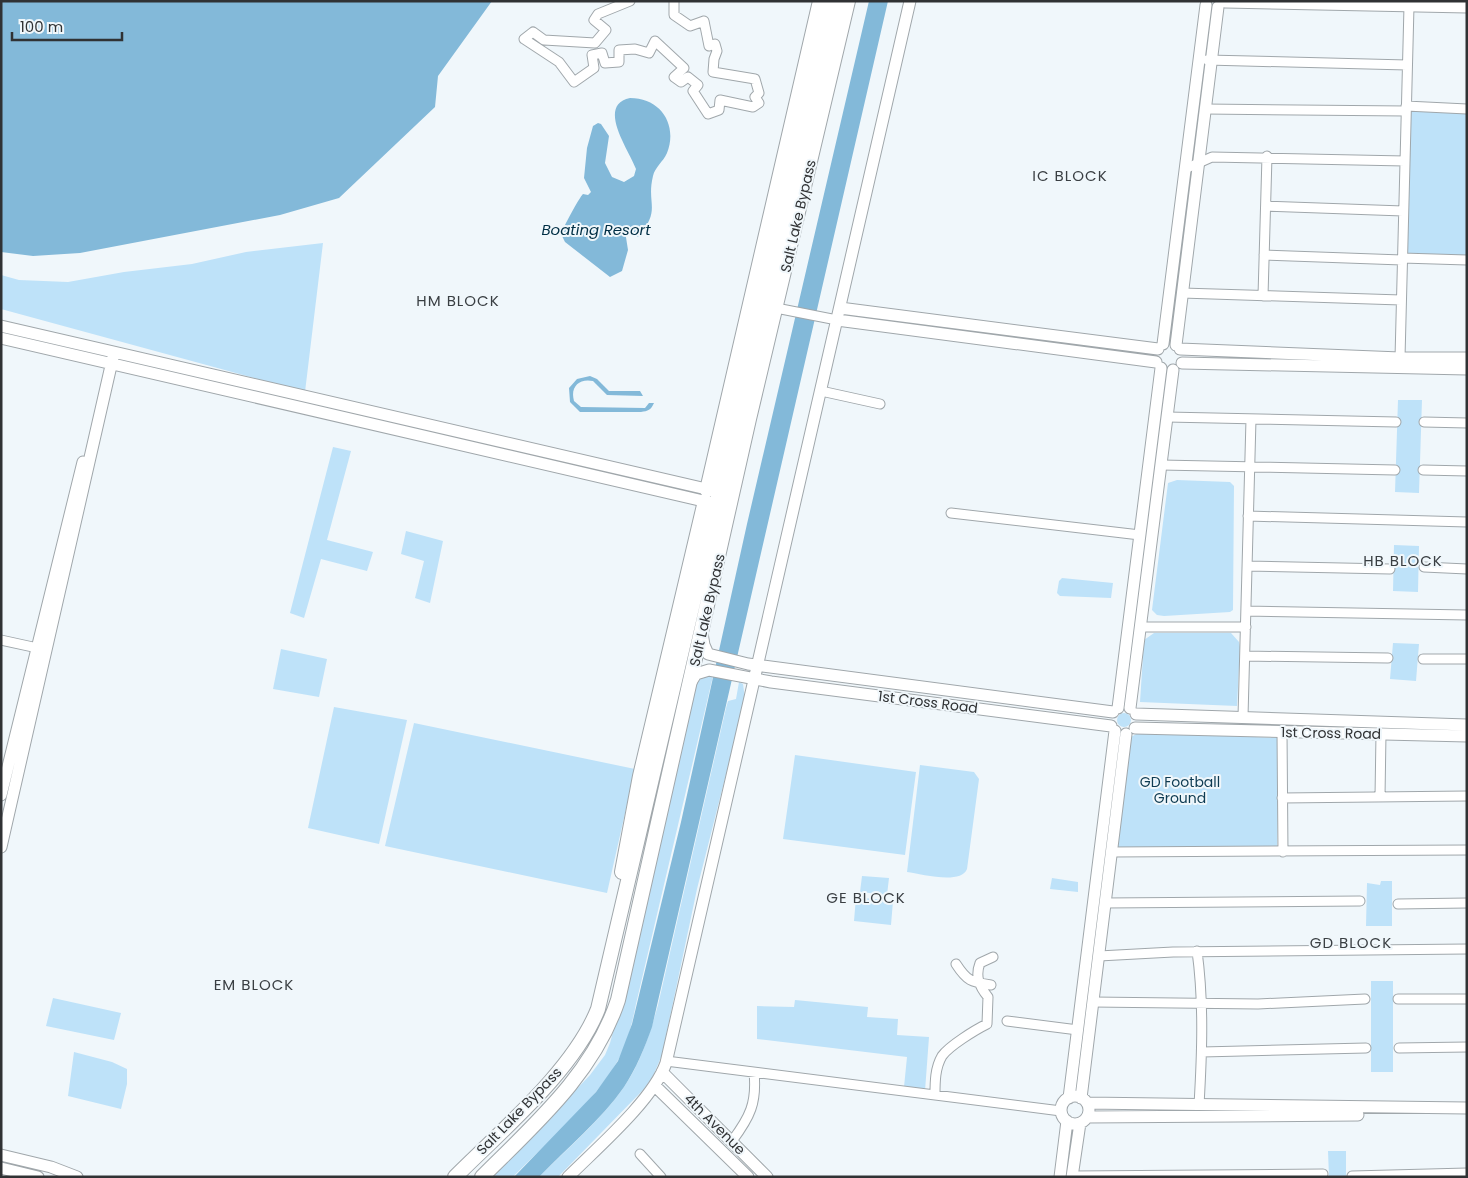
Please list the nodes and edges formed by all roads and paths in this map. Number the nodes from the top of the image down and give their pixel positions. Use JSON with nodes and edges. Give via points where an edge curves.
{"nodes":[{"id":1,"x":630,"y":1,"type":"edge"},
{"id":2,"x":674,"y":1,"type":"edge"},
{"id":3,"x":820,"y":1,"type":"edge"},
{"id":4,"x":834,"y":1,"type":"edge"},
{"id":5,"x":848,"y":1,"type":"edge"},
{"id":6,"x":910,"y":1,"type":"edge"},
{"id":7,"x":1255,"y":2,"type":"edge"},
{"id":8,"x":1204,"y":3,"type":"edge"},
{"id":9,"x":1370,"y":3,"type":"edge"},
{"id":10,"x":1223,"y":4,"type":"edge"},
{"id":11,"x":1409,"y":6,"type":"junction"},
{"id":12,"x":1467,"y":7,"type":"edge"},
{"id":13,"x":1199,"y":60,"type":"junction"},
{"id":14,"x":1211,"y":60,"type":"junction"},
{"id":15,"x":1407,"y":65,"type":"junction"},
{"id":16,"x":1205,"y":108,"type":"junction"},
{"id":17,"x":1406,"y":108,"type":"junction"},
{"id":18,"x":1467,"y":109,"type":"edge"},
{"id":19,"x":1267,"y":156,"type":"junction"},
{"id":20,"x":1405,"y":161,"type":"junction"},
{"id":21,"x":1199,"y":162,"type":"junction"},
{"id":22,"x":1185,"y":169,"type":"junction"},
{"id":23,"x":1266,"y":206,"type":"junction"},
{"id":24,"x":1404,"y":211,"type":"junction"},
{"id":25,"x":1264,"y":255,"type":"junction"},
{"id":26,"x":1402,"y":259,"type":"junction"},
{"id":27,"x":1467,"y":260,"type":"edge"},
{"id":28,"x":1182,"y":293,"type":"junction"},
{"id":29,"x":1263,"y":296,"type":"junction"},
{"id":30,"x":1401,"y":300,"type":"junction"},
{"id":31,"x":763,"y":305,"type":"junction"},
{"id":32,"x":840,"y":308,"type":"junction"},
{"id":33,"x":837,"y":320,"type":"junction"},
{"id":34,"x":1,"y":326,"type":"edge"},
{"id":35,"x":1,"y":338,"type":"edge"},
{"id":36,"x":1161,"y":347,"type":"junction"},
{"id":37,"x":1178,"y":347,"type":"junction"},
{"id":38,"x":109,"y":358,"type":"junction"},
{"id":39,"x":1400,"y":358,"type":"junction"},
{"id":40,"x":1467,"y":358,"type":"edge"},
{"id":41,"x":1363,"y":362,"type":"junction"},
{"id":42,"x":1449,"y":363,"type":"junction"},
{"id":43,"x":1168,"y":366,"type":"junction"},
{"id":44,"x":1467,"y":369,"type":"edge"},
{"id":45,"x":821,"y":391,"type":"junction"},
{"id":46,"x":880,"y":404,"type":"dead end"},
{"id":47,"x":1167,"y":417,"type":"junction"},
{"id":48,"x":1251,"y":419,"type":"junction"},
{"id":49,"x":1396,"y":422,"type":"dead end"},
{"id":50,"x":1424,"y":422,"type":"dead end"},
{"id":51,"x":1467,"y":423,"type":"edge"},
{"id":52,"x":1161,"y":465,"type":"junction"},
{"id":53,"x":1249,"y":467,"type":"junction"},
{"id":54,"x":1395,"y":470,"type":"dead end"},
{"id":55,"x":1423,"y":470,"type":"dead end"},
{"id":56,"x":1467,"y":471,"type":"edge"},
{"id":57,"x":712,"y":497,"type":"junction"},
{"id":58,"x":951,"y":513,"type":"dead end"},
{"id":59,"x":1248,"y":516,"type":"junction"},
{"id":60,"x":1467,"y":522,"type":"edge"},
{"id":61,"x":1143,"y":543,"type":"junction"},
{"id":62,"x":1247,"y":566,"type":"junction"},
{"id":63,"x":1424,"y":567,"type":"dead end"},
{"id":64,"x":1390,"y":569,"type":"dead end"},
{"id":65,"x":1467,"y":569,"type":"edge"},
{"id":66,"x":683,"y":594,"type":"junction"},
{"id":67,"x":1246,"y":611,"type":"junction"},
{"id":68,"x":692,"y":612,"type":"junction"},
{"id":69,"x":1467,"y":616,"type":"edge"},
{"id":70,"x":1140,"y":626,"type":"junction"},
{"id":71,"x":1246,"y":626,"type":"junction"},
{"id":72,"x":702,"y":631,"type":"junction"},
{"id":73,"x":1,"y":640,"type":"edge"},
{"id":74,"x":42,"y":649,"type":"junction"},
{"id":75,"x":1245,"y":656,"type":"junction"},
{"id":76,"x":1388,"y":658,"type":"dead end"},
{"id":77,"x":1423,"y":659,"type":"dead end"},
{"id":78,"x":1467,"y":660,"type":"edge"},
{"id":79,"x":752,"y":665,"type":"junction"},
{"id":80,"x":749,"y":678,"type":"junction"},
{"id":81,"x":848,"y":678,"type":"junction"},
{"id":82,"x":690,"y":684,"type":"junction"},
{"id":83,"x":845,"y":691,"type":"junction"},
{"id":84,"x":1024,"y":700,"type":"junction"},
{"id":85,"x":1124,"y":711,"type":"junction"},
{"id":86,"x":1023,"y":714,"type":"junction"},
{"id":87,"x":1243,"y":717,"type":"junction"},
{"id":88,"x":1328,"y":720,"type":"junction"},
{"id":89,"x":1413,"y":723,"type":"junction"},
{"id":90,"x":1467,"y":725,"type":"edge"},
{"id":91,"x":23,"y":728,"type":"junction"},
{"id":92,"x":1113,"y":728,"type":"junction"},
{"id":93,"x":1130,"y":731,"type":"junction"},
{"id":94,"x":1282,"y":732,"type":"junction"},
{"id":95,"x":1327,"y":733,"type":"junction"},
{"id":96,"x":1380,"y":734,"type":"junction"},
{"id":97,"x":1412,"y":735,"type":"junction"},
{"id":98,"x":1467,"y":736,"type":"edge"},
{"id":99,"x":5,"y":766,"type":"edge"},
{"id":100,"x":3,"y":780,"type":"edge"},
{"id":101,"x":651,"y":788,"type":"junction"},
{"id":102,"x":1,"y":795,"type":"edge"},
{"id":103,"x":1467,"y":796,"type":"edge"},
{"id":104,"x":1380,"y":797,"type":"junction"},
{"id":105,"x":1282,"y":798,"type":"junction"},
{"id":106,"x":634,"y":806,"type":"junction"},
{"id":107,"x":1,"y":847,"type":"edge"},
{"id":108,"x":1467,"y":850,"type":"edge"},
{"id":109,"x":1112,"y":852,"type":"junction"},
{"id":110,"x":1283,"y":852,"type":"junction"},
{"id":111,"x":1360,"y":901,"type":"dead end"},
{"id":112,"x":1106,"y":903,"type":"junction"},
{"id":113,"x":1467,"y":903,"type":"edge"},
{"id":114,"x":1398,"y":904,"type":"dead end"},
{"id":115,"x":619,"y":907,"type":"junction"},
{"id":116,"x":638,"y":909,"type":"junction"},
{"id":117,"x":1467,"y":949,"type":"edge"},
{"id":118,"x":1197,"y":952,"type":"junction"},
{"id":119,"x":1099,"y":956,"type":"junction"},
{"id":120,"x":993,"y":957,"type":"dead end"},
{"id":121,"x":956,"y":964,"type":"dead end"},
{"id":122,"x":979,"y":983,"type":"junction"},
{"id":123,"x":991,"y":985,"type":"dead end"},
{"id":124,"x":1089,"y":988,"type":"junction"},
{"id":125,"x":1398,"y":998,"type":"dead end"},
{"id":126,"x":1365,"y":999,"type":"dead end"},
{"id":127,"x":1467,"y":999,"type":"edge"},
{"id":128,"x":1093,"y":1002,"type":"junction"},
{"id":129,"x":1200,"y":1004,"type":"junction"},
{"id":130,"x":1007,"y":1020,"type":"dead end"},
{"id":131,"x":1078,"y":1030,"type":"junction"},
{"id":132,"x":580,"y":1038,"type":"junction"},
{"id":133,"x":1366,"y":1048,"type":"dead end"},
{"id":134,"x":1399,"y":1048,"type":"dead end"},
{"id":135,"x":1467,"y":1048,"type":"edge"},
{"id":136,"x":1202,"y":1052,"type":"junction"},
{"id":137,"x":666,"y":1061,"type":"junction"},
{"id":138,"x":586,"y":1063,"type":"junction"},
{"id":139,"x":662,"y":1072,"type":"junction"},
{"id":140,"x":754,"y":1072,"type":"junction"},
{"id":141,"x":563,"y":1075,"type":"junction"},
{"id":142,"x":655,"y":1086,"type":"junction"},
{"id":143,"x":934,"y":1095,"type":"junction"},
{"id":144,"x":1070,"y":1098,"type":"junction"},
{"id":145,"x":1084,"y":1101,"type":"junction"},
{"id":146,"x":1155,"y":1104,"type":"junction"},
{"id":147,"x":1199,"y":1105,"type":"junction"},
{"id":148,"x":1467,"y":1108,"type":"edge"},
{"id":149,"x":1241,"y":1111,"type":"junction"},
{"id":150,"x":1393,"y":1112,"type":"junction"},
{"id":151,"x":1467,"y":1114,"type":"edge"},
{"id":152,"x":1064,"y":1116,"type":"junction"},
{"id":153,"x":1155,"y":1116,"type":"junction"},
{"id":154,"x":1083,"y":1120,"type":"junction"},
{"id":155,"x":732,"y":1141,"type":"junction"},
{"id":156,"x":640,"y":1154,"type":"dead end"},
{"id":157,"x":1,"y":1155,"type":"edge"},
{"id":158,"x":40,"y":1164,"type":"junction"},
{"id":159,"x":1,"y":1168,"type":"edge"},
{"id":160,"x":1467,"y":1173,"type":"edge"},
{"id":161,"x":1323,"y":1174,"type":"dead end"},
{"id":162,"x":658,"y":1176,"type":"edge"},
{"id":163,"x":1068,"y":1176,"type":"edge"},
{"id":164,"x":1352,"y":1176,"type":"edge"},
{"id":165,"x":37,"y":1177,"type":"edge"},
{"id":166,"x":77,"y":1177,"type":"edge"},
{"id":167,"x":456,"y":1177,"type":"edge"},
{"id":168,"x":469,"y":1177,"type":"edge"},
{"id":169,"x":482,"y":1177,"type":"edge"},
{"id":170,"x":568,"y":1177,"type":"edge"},
{"id":171,"x":748,"y":1177,"type":"edge"},
{"id":172,"x":767,"y":1177,"type":"edge"}],
"edges":[{"from":1,"to":2,"type":"street","via":[[598,14],[594,20],[606,30],[595,43],[544,40],[533,32],[524,39],[559,62],[574,82],[594,68],[592,55],[602,53],[605,63],[619,62],[619,50],[635,49],[649,53],[655,41],[684,68],[674,77],[680,82],[688,77],[695,80],[698,85],[693,91],[708,114],[718,110],[720,100],[753,107],[759,103],[755,97],[759,93],[755,79],[713,72],[717,51],[715,44],[709,46],[704,21],[690,26],[674,15]]},
{"from":3,"to":31,"type":"main road","name":"Salt Lake Bypass"},
{"from":4,"to":31,"type":"main road","name":"Salt Lake Bypass"},
{"from":5,"to":31,"type":"main road","name":"Salt Lake Bypass"},
{"from":6,"to":32,"type":"street"},
{"from":7,"to":9,"type":"street"},
{"from":7,"to":10,"type":"street"},
{"from":8,"to":10,"type":"street"},
{"from":8,"to":13,"type":"street"},
{"from":9,"to":11,"type":"street"},
{"from":10,"to":14,"type":"street"},
{"from":11,"to":12,"type":"street"},
{"from":11,"to":15,"type":"street"},
{"from":13,"to":14,"type":"street"},
{"from":13,"to":22,"type":"street"},
{"from":14,"to":15,"type":"street"},
{"from":14,"to":16,"type":"street"},
{"from":15,"to":17,"type":"street"},
{"from":16,"to":17,"type":"street"},
{"from":16,"to":21,"type":"street"},
{"from":17,"to":18,"type":"street"},
{"from":17,"to":20,"type":"street"},
{"from":19,"to":20,"type":"street"},
{"from":19,"to":21,"type":"street","via":[[1212,157]]},
{"from":19,"to":23,"type":"street"},
{"from":20,"to":24,"type":"street"},
{"from":21,"to":22,"type":"street"},
{"from":21,"to":28,"type":"street"},
{"from":22,"to":36,"type":"street"},
{"from":23,"to":24,"type":"street"},
{"from":23,"to":25,"type":"street"},
{"from":24,"to":26,"type":"street"},
{"from":25,"to":26,"type":"street"},
{"from":25,"to":29,"type":"street"},
{"from":26,"to":27,"type":"street"},
{"from":26,"to":30,"type":"street"},
{"from":28,"to":29,"type":"street"},
{"from":28,"to":37,"type":"street"},
{"from":29,"to":30,"type":"street"},
{"from":30,"to":39,"type":"street"},
{"from":31,"to":33,"type":"street"},
{"from":31,"to":57,"type":"main road","name":"Salt Lake Bypass"},
{"from":31,"to":72,"type":"main road","name":"Salt Lake Bypass"},
{"from":32,"to":33,"type":"street"},
{"from":32,"to":36,"type":"street"},
{"from":33,"to":43,"type":"street"},
{"from":33,"to":45,"type":"street"},
{"from":34,"to":38,"type":"street"},
{"from":35,"to":38,"type":"street"},
{"from":36,"to":37,"type":"street"},
{"from":36,"to":43,"type":"street"},
{"from":37,"to":41,"type":"street"},
{"from":37,"to":43,"type":"street"},
{"from":38,"to":57,"type":"street"},
{"from":38,"to":74,"type":"street"},
{"from":39,"to":41,"type":"street"},
{"from":39,"to":42,"type":"street"},
{"from":40,"to":42,"type":"street"},
{"from":41,"to":42,"type":"street"},
{"from":41,"to":43,"type":"street"},
{"from":42,"to":44,"type":"street"},
{"from":43,"to":47,"type":"street"},
{"from":43,"to":61,"type":"street"},
{"from":45,"to":46,"type":"street"},
{"from":45,"to":79,"type":"street"},
{"from":47,"to":48,"type":"street"},
{"from":47,"to":52,"type":"street"},
{"from":48,"to":49,"type":"street"},
{"from":48,"to":53,"type":"street"},
{"from":50,"to":51,"type":"street"},
{"from":52,"to":53,"type":"street"},
{"from":52,"to":61,"type":"street"},
{"from":53,"to":54,"type":"street"},
{"from":53,"to":59,"type":"street"},
{"from":55,"to":56,"type":"street"},
{"from":57,"to":66,"type":"main road","name":"Salt Lake Bypass"},
{"from":57,"to":68,"type":"main road","name":"Salt Lake Bypass"},
{"from":58,"to":61,"type":"street"},
{"from":59,"to":60,"type":"street"},
{"from":59,"to":62,"type":"street"},
{"from":61,"to":70,"type":"street"},
{"from":61,"to":85,"type":"street"},
{"from":62,"to":64,"type":"street"},
{"from":62,"to":67,"type":"street"},
{"from":63,"to":65,"type":"street"},
{"from":66,"to":68,"type":"main road"},
{"from":66,"to":106,"type":"main road","name":"Salt Lake Bypass"},
{"from":67,"to":69,"type":"street"},
{"from":67,"to":71,"type":"street"},
{"from":68,"to":101,"type":"main road","name":"Salt Lake Bypass"},
{"from":70,"to":71,"type":"street"},
{"from":70,"to":85,"type":"street"},
{"from":71,"to":75,"type":"street"},
{"from":72,"to":79,"type":"street","name":"1st Cross Road","via":[[704,645],[712,656]]},
{"from":72,"to":82,"type":"main road","name":"Salt Lake Bypass"},
{"from":73,"to":74,"type":"street"},
{"from":74,"to":91,"type":"street"},
{"from":75,"to":76,"type":"street"},
{"from":75,"to":87,"type":"street"},
{"from":77,"to":78,"type":"street"},
{"from":79,"to":80,"type":"street"},
{"from":79,"to":81,"type":"street","name":"1st Cross Road"},
{"from":80,"to":82,"type":"street","name":"1st Cross Road","via":[[709,670],[696,674]]},
{"from":80,"to":83,"type":"street","name":"1st Cross Road"},
{"from":80,"to":137,"type":"street"},
{"from":81,"to":83,"type":"street"},
{"from":81,"to":84,"type":"street","name":"1st Cross Road"},
{"from":82,"to":116,"type":"main road","name":"Salt Lake Bypass"},
{"from":83,"to":86,"type":"street","name":"1st Cross Road"},
{"from":84,"to":85,"type":"street","name":"1st Cross Road"},
{"from":84,"to":86,"type":"street"},
{"from":85,"to":87,"type":"street","name":"1st Cross Road"},
{"from":85,"to":92,"type":"street"},
{"from":85,"to":93,"type":"street","via":[[1137,722]]},
{"from":86,"to":92,"type":"street","name":"1st Cross Road"},
{"from":87,"to":88,"type":"street","name":"1st Cross Road"},
{"from":88,"to":89,"type":"street","name":"1st Cross Road"},
{"from":88,"to":95,"type":"street"},
{"from":89,"to":90,"type":"street","name":"1st Cross Road"},
{"from":89,"to":97,"type":"street"},
{"from":91,"to":99,"type":"street"},
{"from":91,"to":107,"type":"street"},
{"from":92,"to":93,"type":"street","name":"1st Cross Road"},
{"from":92,"to":124,"type":"street"},
{"from":93,"to":94,"type":"street","name":"1st Cross Road"},
{"from":93,"to":109,"type":"street"},
{"from":94,"to":95,"type":"street","name":"1st Cross Road"},
{"from":94,"to":105,"type":"street"},
{"from":95,"to":96,"type":"street","name":"1st Cross Road"},
{"from":96,"to":97,"type":"street","name":"1st Cross Road"},
{"from":96,"to":104,"type":"street"},
{"from":97,"to":98,"type":"street","name":"1st Cross Road"},
{"from":99,"to":100,"type":"street"},
{"from":100,"to":102,"type":"street"},
{"from":101,"to":106,"type":"main road"},
{"from":101,"to":115,"type":"main road","name":"Salt Lake Bypass"},
{"from":103,"to":104,"type":"street"},
{"from":104,"to":105,"type":"street"},
{"from":105,"to":110,"type":"street"},
{"from":106,"to":115,"type":"main road","name":"Salt Lake Bypass"},
{"from":108,"to":110,"type":"street"},
{"from":109,"to":110,"type":"street"},
{"from":109,"to":112,"type":"street"},
{"from":111,"to":112,"type":"street"},
{"from":112,"to":119,"type":"street"},
{"from":113,"to":114,"type":"street"},
{"from":115,"to":116,"type":"main road"},
{"from":115,"to":132,"type":"main road","name":"Salt Lake Bypass"},
{"from":115,"to":132,"type":"main road","name":"Salt Lake Bypass","via":[[619,926],[598,1009],[592,1024]]},
{"from":116,"to":138,"type":"main road","name":"Salt Lake Bypass","via":[[616,1007],[606,1031]]},
{"from":117,"to":118,"type":"street"},
{"from":118,"to":119,"type":"street"},
{"from":118,"to":129,"type":"street"},
{"from":119,"to":124,"type":"street"},
{"from":120,"to":122,"type":"street","via":[[980,963],[976,972]]},
{"from":121,"to":122,"type":"street","via":[[963,975],[973,983]]},
{"from":122,"to":123,"type":"street"},
{"from":122,"to":143,"type":"street","via":[[988,996],[987,1024],[969,1033],[942,1055]]},
{"from":124,"to":128,"type":"street"},
{"from":124,"to":131,"type":"street"},
{"from":125,"to":127,"type":"street"},
{"from":126,"to":129,"type":"street"},
{"from":128,"to":129,"type":"street"},
{"from":128,"to":145,"type":"street"},
{"from":129,"to":136,"type":"street"},
{"from":130,"to":131,"type":"street"},
{"from":131,"to":144,"type":"street"},
{"from":132,"to":141,"type":"main road","name":"Salt Lake Bypass"},
{"from":133,"to":136,"type":"street"},
{"from":134,"to":135,"type":"street"},
{"from":136,"to":147,"type":"street"},
{"from":137,"to":139,"type":"street"},
{"from":137,"to":140,"type":"street"},
{"from":138,"to":141,"type":"main road"},
{"from":138,"to":169,"type":"main road","name":"Salt Lake Bypass","via":[[572,1084]]},
{"from":139,"to":142,"type":"street"},
{"from":139,"to":155,"type":"street","name":"4th Avenue"},
{"from":140,"to":143,"type":"street"},
{"from":140,"to":155,"type":"street","via":[[756,1088],[750,1117]]},
{"from":141,"to":167,"type":"main road","name":"Salt Lake Bypass"},
{"from":141,"to":168,"type":"main road"},
{"from":142,"to":170,"type":"street"},
{"from":142,"to":171,"type":"street","name":"4th Avenue"},
{"from":143,"to":152,"type":"street"},
{"from":144,"to":145,"type":"street"},
{"from":144,"to":152,"type":"street","via":[[1064,1102]]},
{"from":145,"to":146,"type":"street"},
{"from":145,"to":154,"type":"street","via":[[1089,1111]]},
{"from":146,"to":147,"type":"street"},
{"from":146,"to":153,"type":"street"},
{"from":147,"to":149,"type":"street"},
{"from":148,"to":150,"type":"street"},
{"from":149,"to":150,"type":"street"},
{"from":149,"to":153,"type":"street"},
{"from":150,"to":151,"type":"street"},
{"from":152,"to":154,"type":"street","via":[[1072,1124]]},
{"from":152,"to":163,"type":"street"},
{"from":153,"to":154,"type":"street"},
{"from":154,"to":163,"type":"street"},
{"from":155,"to":172,"type":"street","name":"4th Avenue"},
{"from":156,"to":162,"type":"street"},
{"from":157,"to":158,"type":"street"},
{"from":158,"to":165,"type":"street"},
{"from":158,"to":166,"type":"street"},
{"from":159,"to":165,"type":"street"},
{"from":160,"to":164,"type":"street"},
{"from":161,"to":163,"type":"street"}]}
